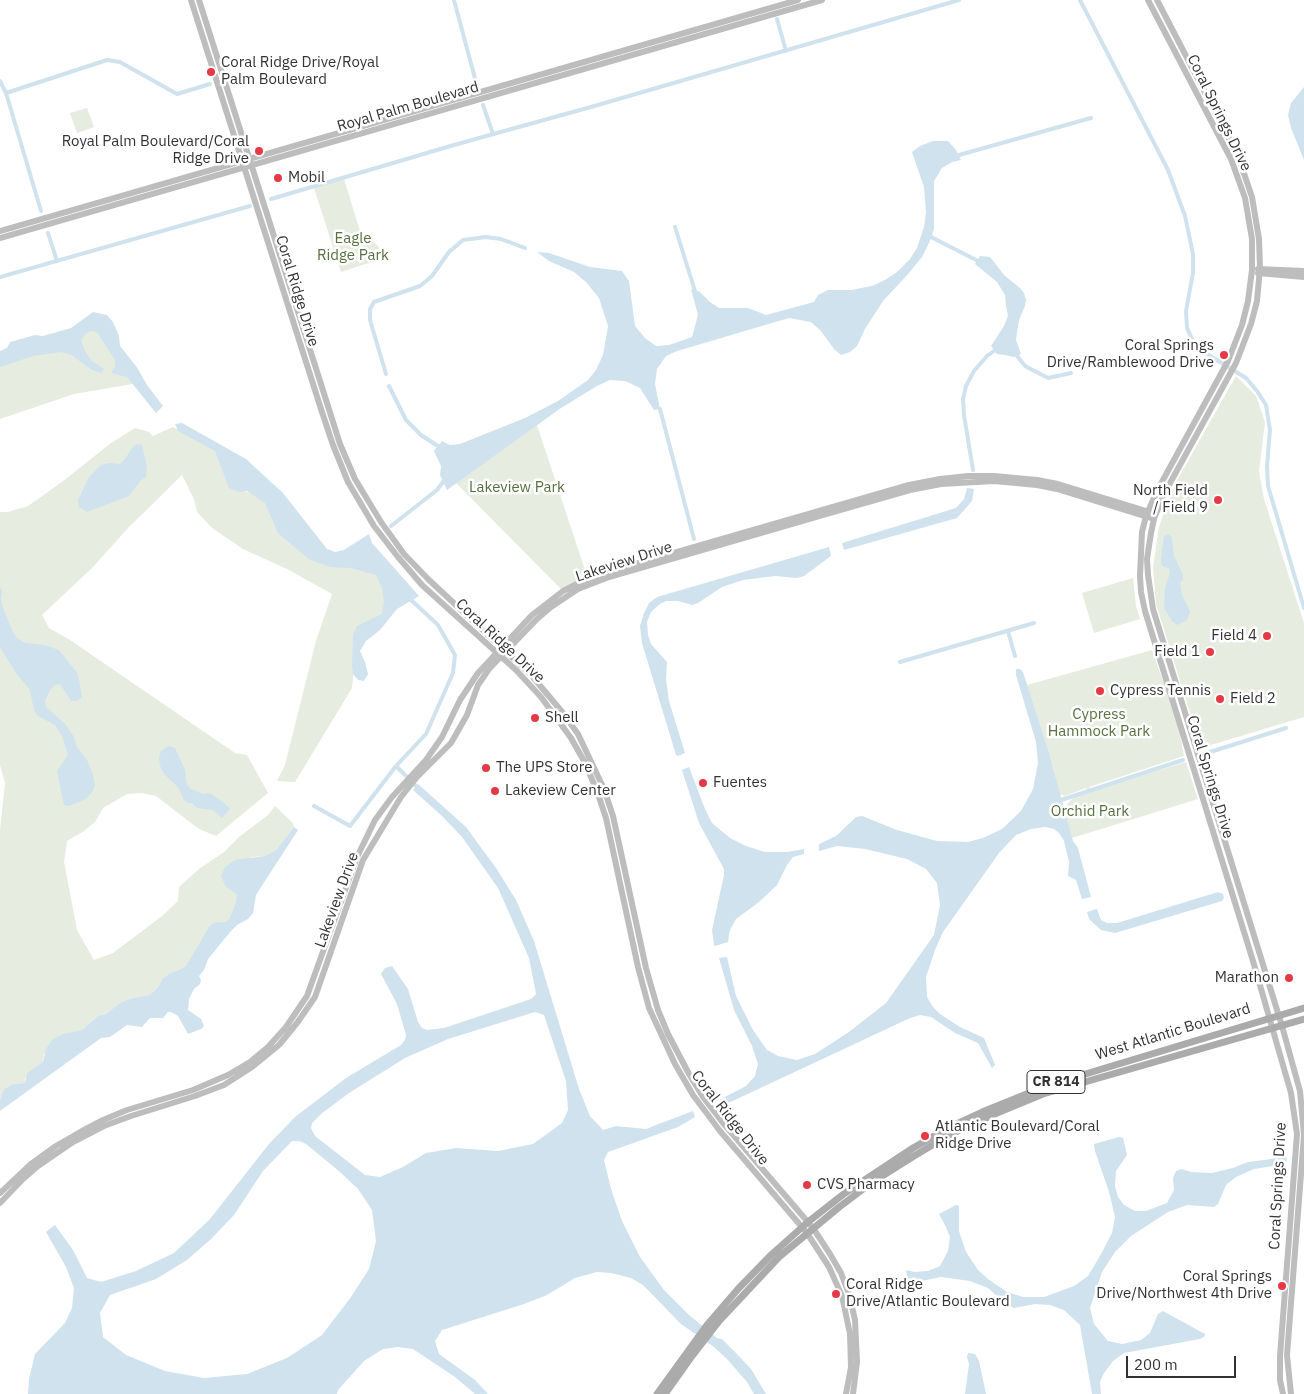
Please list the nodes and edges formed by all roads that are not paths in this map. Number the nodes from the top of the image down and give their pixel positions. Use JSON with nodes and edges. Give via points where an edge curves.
{"nodes":[{"id":1,"x":191,"y":0,"type":"edge"},
{"id":2,"x":199,"y":0,"type":"edge"},
{"id":3,"x":798,"y":0,"type":"edge"},
{"id":4,"x":822,"y":0,"type":"edge"},
{"id":5,"x":1148,"y":0,"type":"edge"},
{"id":6,"x":1157,"y":0,"type":"edge"},
{"id":7,"x":200,"y":17,"type":"junction"},
{"id":8,"x":247,"y":163,"type":"junction"},
{"id":9,"x":0,"y":231,"type":"edge"},
{"id":10,"x":0,"y":238,"type":"edge"},
{"id":11,"x":1252,"y":270,"type":"junction"},
{"id":12,"x":1260,"y":271,"type":"junction"},
{"id":13,"x":1304,"y":271,"type":"edge"},
{"id":14,"x":1304,"y":277,"type":"edge"},
{"id":15,"x":1147,"y":514,"type":"junction"},
{"id":16,"x":1155,"y":516,"type":"junction"},
{"id":17,"x":503,"y":649,"type":"junction"},
{"id":18,"x":498,"y":654,"type":"junction"},
{"id":19,"x":415,"y":775,"type":"junction"},
{"id":20,"x":405,"y":786,"type":"junction"},
{"id":21,"x":1304,"y":1008,"type":"edge"},
{"id":22,"x":1279,"y":1015,"type":"junction"},
{"id":23,"x":1269,"y":1018,"type":"junction"},
{"id":24,"x":1304,"y":1019,"type":"edge"},
{"id":25,"x":1282,"y":1026,"type":"junction"},
{"id":26,"x":1273,"y":1028,"type":"junction"},
{"id":27,"x":0,"y":1193,"type":"edge"},
{"id":28,"x":0,"y":1203,"type":"edge"},
{"id":29,"x":808,"y":1228,"type":"junction"},
{"id":30,"x":689,"y":1353,"type":"junction"},
{"id":31,"x":656,"y":1394,"type":"edge"},
{"id":32,"x":665,"y":1394,"type":"edge"},
{"id":33,"x":846,"y":1394,"type":"edge"},
{"id":34,"x":853,"y":1394,"type":"edge"},
{"id":35,"x":1283,"y":1394,"type":"edge"},
{"id":36,"x":1292,"y":1394,"type":"edge"}],
"edges":[{"from":1,"to":7,"type":"main road","name":"Coral Ridge Drive"},
{"from":2,"to":7,"type":"main road","name":"Coral Ridge Drive"},
{"from":3,"to":8,"type":"main road","name":"Royal Palm Boulevard"},
{"from":4,"to":8,"type":"main road","name":"Royal Palm Boulevard"},
{"from":5,"to":11,"type":"main road","name":"Coral Springs Drive","via":[[1234,166],[1250,220]]},
{"from":6,"to":12,"type":"main road","name":"Coral Springs Drive","via":[[1246,177],[1257,220]]},
{"from":7,"to":8,"type":"main road","name":"Coral Ridge Drive"},
{"from":8,"to":9,"type":"main road","name":"Royal Palm Boulevard"},
{"from":8,"to":10,"type":"main road","name":"Royal Palm Boulevard"},
{"from":8,"to":17,"type":"main road","name":"Coral Ridge Drive","via":[[340,444],[355,479],[404,554]]},
{"from":8,"to":18,"type":"main road","name":"Coral Ridge Drive","via":[[324,418],[348,482],[374,526],[422,585]]},
{"from":11,"to":12,"type":"main road"},
{"from":11,"to":15,"type":"main road","name":"Coral Springs Drive","via":[[1242,324],[1228,361]]},
{"from":12,"to":13,"type":"main road"},
{"from":12,"to":14,"type":"main road"},
{"from":12,"to":16,"type":"main road","name":"Coral Springs Drive","via":[[1257,301],[1236,363]]},
{"from":15,"to":16,"type":"main road","name":"Lakeview Drive"},
{"from":15,"to":17,"type":"main road","name":"Lakeview Drive","via":[[1058,484],[1022,478],[968,476],[908,485],[585,580],[563,591],[532,614]]},
{"from":15,"to":23,"type":"main road","name":"Coral Springs Drive","via":[[1140,559],[1145,611]]},
{"from":16,"to":22,"type":"main road","name":"Coral Springs Drive","via":[[1147,559],[1153,608]]},
{"from":17,"to":18,"type":"main road","name":"Lakeview Drive"},
{"from":17,"to":29,"type":"main road","name":"Coral Ridge Drive","via":[[532,676],[567,718],[586,748],[604,789],[658,1010],[682,1061],[723,1123]]},
{"from":18,"to":19,"type":"main road","name":"Lakeview Drive","via":[[469,684],[442,737]]},
{"from":18,"to":19,"type":"main road","name":"Lakeview Drive","via":[[478,685],[451,743]]},
{"from":18,"to":29,"type":"main road","name":"Coral Ridge Drive","via":[[541,697],[560,722],[594,784],[606,818],[649,1008],[674,1064],[717,1127]]},
{"from":19,"to":20,"type":"main road","name":"Lakeview Drive"},
{"from":20,"to":27,"type":"main road","name":"Lakeview Drive","via":[[382,808],[366,837],[307,996],[268,1047],[250,1062],[210,1083],[128,1110],[82,1131],[31,1164]]},
{"from":20,"to":28,"type":"main road","name":"Lakeview Drive","via":[[363,860],[314,997],[279,1045],[224,1085],[104,1126],[73,1142],[33,1170]]},
{"from":21,"to":22,"type":"main road","name":"West Atlantic Boulevard","number":"CR 814"},
{"from":22,"to":23,"type":"main road","name":"West Atlantic Boulevard","number":"CR 814"},
{"from":22,"to":25,"type":"main road","name":"Coral Springs Drive"},
{"from":23,"to":26,"type":"main road","name":"Coral Springs Drive"},
{"from":23,"to":29,"type":"main road","name":"West Atlantic Boulevard","number":"CR 814","via":[[1067,1078],[1001,1103],[948,1128],[871,1174]]},
{"from":24,"to":25,"type":"main road","name":"West Atlantic Boulevard","number":"CR 814"},
{"from":25,"to":26,"type":"main road","name":"West Atlantic Boulevard","number":"CR 814"},
{"from":25,"to":36,"type":"main road","name":"Coral Springs Drive","via":[[1300,1090],[1304,1135],[1287,1355]]},
{"from":26,"to":29,"type":"main road","name":"West Atlantic Boulevard","number":"CR 814","via":[[1080,1082],[997,1113],[951,1134],[914,1156]]},
{"from":26,"to":35,"type":"main road","name":"Coral Springs Drive","via":[[1291,1093],[1296,1134],[1280,1356]]},
{"from":29,"to":30,"type":"main road","name":"West Atlantic Boulevard","number":"CR 814","via":[[756,1270]]},
{"from":29,"to":33,"type":"main road","name":"Coral Ridge Drive","via":[[834,1276],[847,1317],[851,1359]]},
{"from":29,"to":34,"type":"main road","name":"Coral Ridge Drive","via":[[830,1254],[852,1310],[858,1362]]},
{"from":30,"to":31,"type":"main road","name":"West Atlantic Boulevard","number":"CR 814"},
{"from":30,"to":32,"type":"main road","name":"West Atlantic Boulevard","number":"CR 814"}]}
